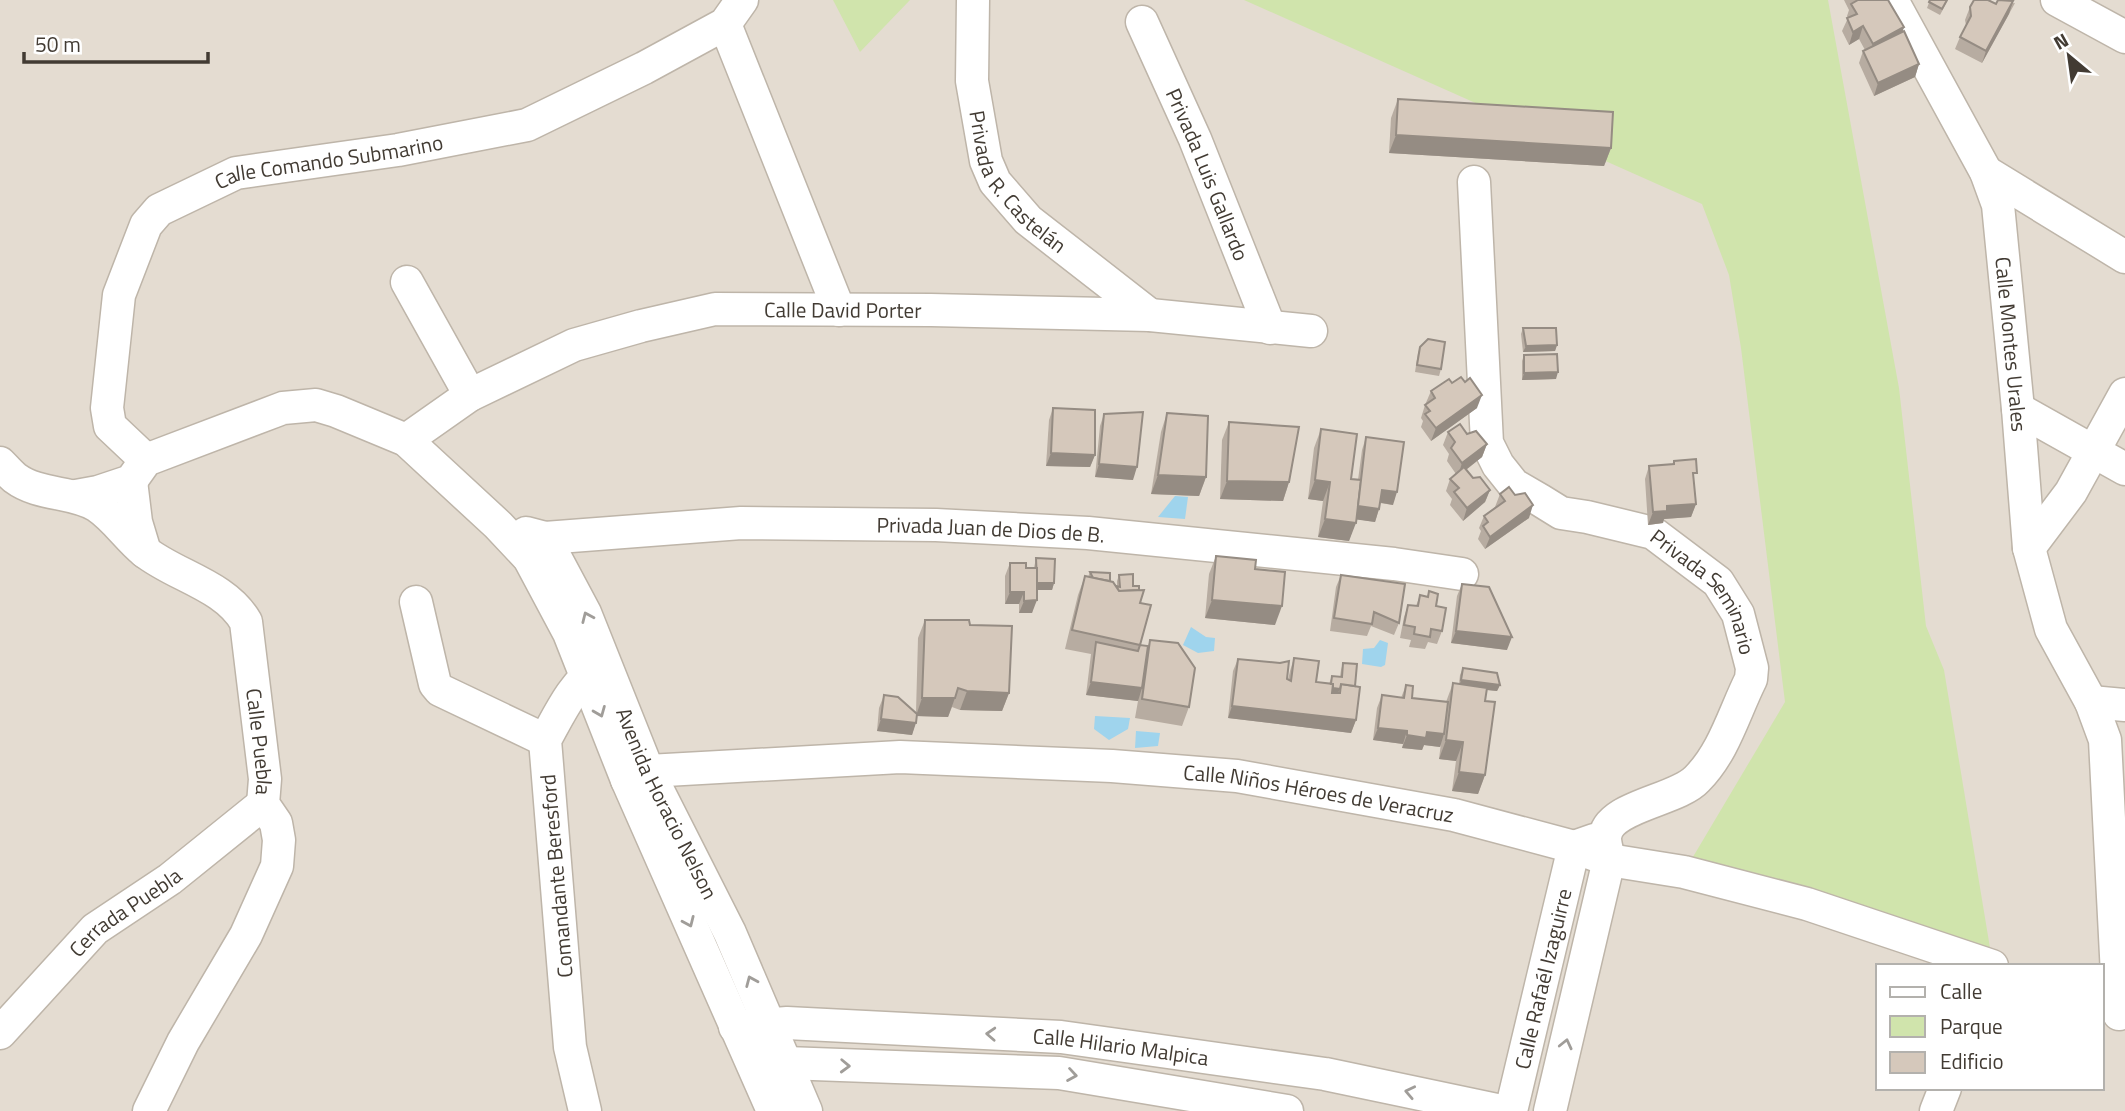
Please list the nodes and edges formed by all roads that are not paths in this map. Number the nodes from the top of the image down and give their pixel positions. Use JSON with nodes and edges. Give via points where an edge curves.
{"nodes":[{"id":1,"x":973,"y":0,"type":"edge"},
{"id":2,"x":1892,"y":0,"type":"edge"},
{"id":3,"x":2057,"y":0,"type":"edge"},
{"id":4,"x":734,"y":12,"type":"edge"},
{"id":5,"x":1142,"y":23,"type":"dead end"},
{"id":6,"x":2125,"y":37,"type":"edge"},
{"id":7,"x":1986,"y":172,"type":"junction"},
{"id":8,"x":1474,"y":181,"type":"dead end"},
{"id":9,"x":2125,"y":257,"type":"edge"},
{"id":10,"x":408,"y":282,"type":"dead end"},
{"id":11,"x":839,"y":310,"type":"junction"},
{"id":12,"x":1150,"y":315,"type":"junction"},
{"id":13,"x":1270,"y":328,"type":"junction"},
{"id":14,"x":1311,"y":331,"type":"dead end"},
{"id":15,"x":2125,"y":394,"type":"edge"},
{"id":16,"x":470,"y":395,"type":"junction"},
{"id":17,"x":2018,"y":409,"type":"junction"},
{"id":18,"x":406,"y":440,"type":"junction"},
{"id":19,"x":2092,"y":451,"type":"junction"},
{"id":20,"x":0,"y":463,"type":"edge"},
{"id":21,"x":2125,"y":469,"type":"edge"},
{"id":22,"x":139,"y":470,"type":"junction"},
{"id":23,"x":76,"y":496,"type":"junction"},
{"id":24,"x":537,"y":548,"type":"junction"},
{"id":25,"x":2029,"y":548,"type":"junction"},
{"id":26,"x":145,"y":552,"type":"junction"},
{"id":27,"x":1462,"y":574,"type":"dead end"},
{"id":28,"x":416,"y":602,"type":"dead end"},
{"id":29,"x":596,"y":670,"type":"junction"},
{"id":30,"x":2091,"y":702,"type":"junction"},
{"id":31,"x":2125,"y":705,"type":"edge"},
{"id":32,"x":545,"y":740,"type":"junction"},
{"id":33,"x":638,"y":776,"type":"junction"},
{"id":34,"x":262,"y":804,"type":"junction"},
{"id":35,"x":1574,"y":847,"type":"junction"},
{"id":36,"x":1607,"y":848,"type":"junction"},
{"id":37,"x":1986,"y":964,"type":"edge"},
{"id":38,"x":2115,"y":1013,"type":"edge"},
{"id":39,"x":769,"y":1024,"type":"junction"},
{"id":40,"x":735,"y":1027,"type":"junction"},
{"id":41,"x":0,"y":1033,"type":"edge"},
{"id":42,"x":786,"y":1063,"type":"junction"},
{"id":43,"x":752,"y":1066,"type":"junction"},
{"id":44,"x":1944,"y":1090,"type":"edge"},
{"id":45,"x":149,"y":1111,"type":"edge"},
{"id":46,"x":585,"y":1111,"type":"edge"},
{"id":47,"x":773,"y":1111,"type":"edge"},
{"id":48,"x":806,"y":1111,"type":"edge"},
{"id":49,"x":1287,"y":1111,"type":"edge"},
{"id":50,"x":1501,"y":1111,"type":"edge"},
{"id":51,"x":1511,"y":1111,"type":"edge"},
{"id":52,"x":1550,"y":1111,"type":"edge"},
{"id":53,"x":1936,"y":1111,"type":"edge"}],
"edges":[{"from":1,"to":12,"type":"street","name":"Privada R. Castelán","via":[[972,81],[986,161],[995,182],[1028,220]]},
{"from":2,"to":7,"type":"street","name":"Calle Montes Urales"},
{"from":3,"to":6,"type":"street"},
{"from":4,"to":11,"type":"street"},
{"from":4,"to":22,"type":"street","name":"Calle Comando Submarino","via":[[644,68],[527,125],[398,150],[236,173],[159,211],[146,225],[119,295],[107,408],[110,426]]},
{"from":5,"to":13,"type":"street","name":"Privada Luis Gallardo","via":[[1195,139]]},
{"from":7,"to":9,"type":"street"},
{"from":7,"to":17,"type":"street","name":"Calle Montes Urales","via":[[1998,205]]},
{"from":8,"to":36,"type":"street","name":"Privada Seminario","via":[[1488,443],[1498,465],[1514,485],[1561,513],[1653,533],[1708,574],[1738,614],[1752,668],[1719,752],[1696,782],[1613,820]]},
{"from":10,"to":16,"type":"street"},
{"from":11,"to":12,"type":"street","name":"Calle David Porter"},
{"from":11,"to":16,"type":"street","name":"Calle David Porter","via":[[715,309],[640,326],[574,345]]},
{"from":12,"to":13,"type":"street","name":"Calle David Porter"},
{"from":13,"to":14,"type":"street","name":"Calle David Porter"},
{"from":15,"to":19,"type":"street"},
{"from":16,"to":18,"type":"street","name":"Calle David Porter"},
{"from":17,"to":19,"type":"street"},
{"from":17,"to":25,"type":"street","name":"Calle Montes Urales"},
{"from":18,"to":22,"type":"street","via":[[316,405],[284,408]]},
{"from":18,"to":24,"type":"street","via":[[498,525]]},
{"from":19,"to":21,"type":"street"},
{"from":19,"to":25,"type":"street","via":[[2071,492]]},
{"from":20,"to":23,"type":"street","via":[[17,480]]},
{"from":22,"to":23,"type":"street","via":[[98,492]]},
{"from":22,"to":26,"type":"street","via":[[136,522]]},
{"from":23,"to":26,"type":"street","name":"Calle Puebla","via":[[99,507]]},
{"from":24,"to":27,"type":"street","name":"Privada Juan de Dios de B.","via":[[741,523],[936,525],[1088,533]]},
{"from":24,"to":29,"type":"street","name":"Avenida Horacio Nelson","via":[[585,613]]},
{"from":25,"to":30,"type":"street","name":"Calle Montes Urales","via":[[2051,628]]},
{"from":26,"to":34,"type":"street","name":"Calle Puebla","via":[[226,599],[246,622],[265,779]]},
{"from":28,"to":32,"type":"street","via":[[440,690]]},
{"from":29,"to":32,"type":"street","via":[[561,710]]},
{"from":29,"to":33,"type":"street","name":"Avenida Horacio Nelson"},
{"from":30,"to":31,"type":"street"},
{"from":30,"to":38,"type":"street","name":"Calle Montes Urales","via":[[2105,740]]},
{"from":32,"to":46,"type":"street","name":"Comandante Beresford","via":[[570,1047]]},
{"from":33,"to":35,"type":"street","name":"Calle Niños Héroes de Veracruz","via":[[900,757],[1112,766],[1237,776],[1454,815]]},
{"from":39,"to":33,"type":"street","name":"Avenida Horacio Nelson","one_way":true,"via":[[730,933]]},
{"from":33,"to":40,"type":"street","name":"Avenida Horacio Nelson","one_way":true},
{"from":34,"to":41,"type":"street","name":"Cerrada Puebla","via":[[170,878],[95,929]]},
{"from":34,"to":45,"type":"street","name":"Calle Puebla","via":[[278,831],[277,866],[246,935],[183,1042]]},
{"from":35,"to":36,"type":"street","name":"Privada Seminario"},
{"from":35,"to":51,"type":"street","name":"Calle Rafaél Izaguirre"},
{"from":36,"to":37,"type":"street","via":[[1807,904]]},
{"from":52,"to":36,"type":"street","name":"Calle Rafaél Izaguirre","one_way":true},
{"from":39,"to":40,"type":"street","name":"Calle Hilario Malpica"},
{"from":39,"to":42,"type":"street","name":"Avenida Horacio Nelson"},
{"from":50,"to":39,"type":"street","name":"Calle Hilario Malpica","one_way":true,"via":[[1325,1074],[1061,1037]]},
{"from":40,"to":43,"type":"street","name":"Avenida Horacio Nelson"},
{"from":42,"to":43,"type":"street","name":"Calle Hilario Malpica"},
{"from":42,"to":48,"type":"street","name":"Avenida Horacio Nelson"},
{"from":42,"to":49,"type":"street","name":"Calle Hilario Malpica","one_way":true,"via":[[1059,1073]]},
{"from":43,"to":47,"type":"street","name":"Avenida Horacio Nelson"},
{"from":44,"to":53,"type":"street"}]}
